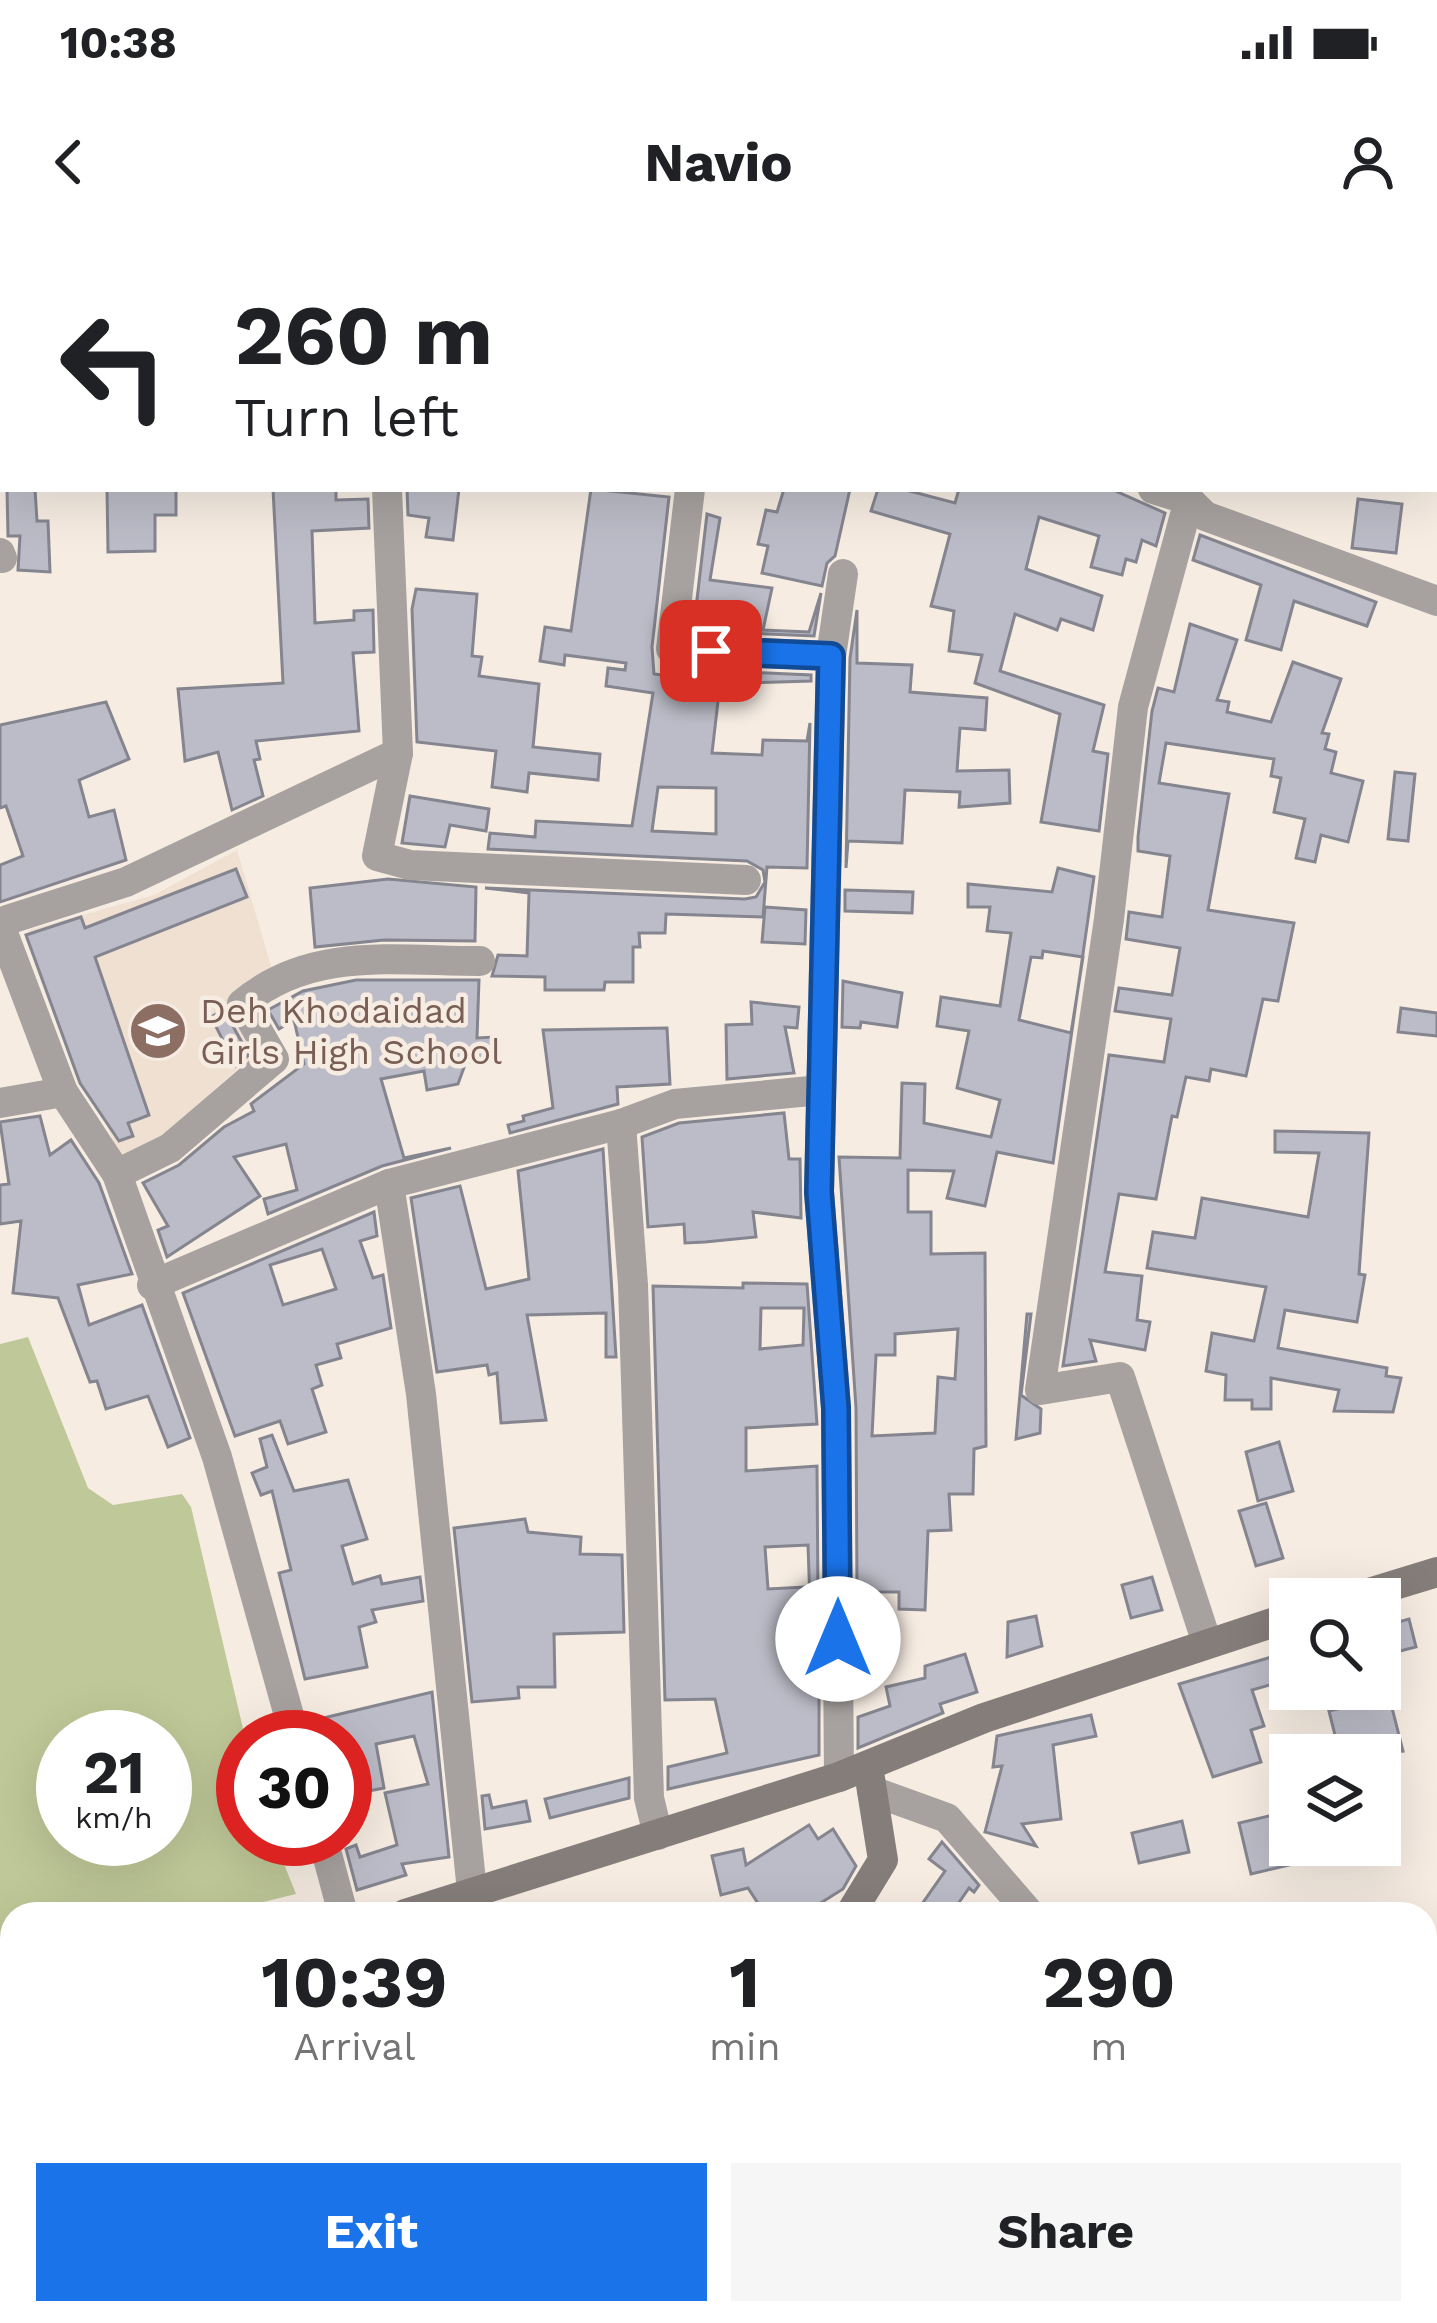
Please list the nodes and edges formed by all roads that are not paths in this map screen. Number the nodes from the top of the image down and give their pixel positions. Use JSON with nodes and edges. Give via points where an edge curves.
{"nodes":[{"id":1,"x":387,"y":492,"type":"edge"},
{"id":2,"x":690,"y":492,"type":"edge"},
{"id":3,"x":1164,"y":492,"type":"edge"},
{"id":4,"x":1189,"y":500,"type":"junction"},
{"id":5,"x":843,"y":574,"type":"dead end"},
{"id":6,"x":1437,"y":601,"type":"edge"},
{"id":7,"x":831,"y":656,"type":"junction"},
{"id":8,"x":398,"y":753,"type":"junction"},
{"id":9,"x":746,"y":880,"type":"dead end"},
{"id":10,"x":2,"y":927,"type":"edge"},
{"id":11,"x":480,"y":961,"type":"dead end"},
{"id":12,"x":821,"y":1090,"type":"junction"},
{"id":13,"x":62,"y":1092,"type":"junction"},
{"id":14,"x":0,"y":1103,"type":"edge"},
{"id":15,"x":621,"y":1124,"type":"junction"},
{"id":16,"x":117,"y":1174,"type":"junction"},
{"id":17,"x":389,"y":1184,"type":"junction"},
{"id":18,"x":152,"y":1285,"type":"junction"},
{"id":19,"x":1437,"y":1572,"type":"edge"},
{"id":20,"x":1401,"y":1583,"type":"edge"},
{"id":21,"x":1269,"y":1624,"type":"edge"},
{"id":22,"x":1208,"y":1643,"type":"junction"},
{"id":23,"x":288,"y":1710,"type":"edge"},
{"id":24,"x":860,"y":1778,"type":"junction"},
{"id":25,"x":658,"y":1835,"type":"junction"},
{"id":26,"x":331,"y":1866,"type":"edge"},
{"id":27,"x":472,"y":1891,"type":"junction"},
{"id":28,"x":341,"y":1902,"type":"edge"},
{"id":29,"x":440,"y":1902,"type":"edge"},
{"id":30,"x":857,"y":1902,"type":"edge"},
{"id":31,"x":1020,"y":1902,"type":"edge"}],
"edges":[{"from":1,"to":8,"type":"street"},
{"from":2,"to":7,"type":"street","via":[[671,650]]},
{"from":3,"to":4,"type":"street"},
{"from":4,"to":6,"type":"street","via":[[1205,516]]},
{"from":4,"to":22,"type":"street","via":[[1133,706],[1040,1390],[1120,1378]]},
{"from":5,"to":7,"type":"street"},
{"from":7,"to":12,"type":"street"},
{"from":8,"to":9,"type":"street","via":[[377,856],[410,865]]},
{"from":8,"to":10,"type":"street","via":[[126,882]]},
{"from":10,"to":13,"type":"street"},
{"from":11,"to":16,"type":"street","via":[[314,962],[254,993],[242,1004],[274,1059],[170,1148]]},
{"from":12,"to":15,"type":"street","via":[[675,1104]]},
{"from":12,"to":24,"type":"street","via":[[819,1192]]},
{"from":13,"to":14,"type":"street"},
{"from":13,"to":16,"type":"street"},
{"from":15,"to":17,"type":"street"},
{"from":15,"to":25,"type":"street","via":[[649,1798]]},
{"from":16,"to":18,"type":"street"},
{"from":17,"to":18,"type":"street"},
{"from":17,"to":27,"type":"street","via":[[421,1394]]},
{"from":18,"to":23,"type":"street","via":[[217,1456]]},
{"from":19,"to":20,"type":"street"},
{"from":21,"to":22,"type":"street"},
{"from":22,"to":24,"type":"street","via":[[984,1718]]},
{"from":24,"to":25,"type":"street"},
{"from":24,"to":30,"type":"street","via":[[883,1860]]},
{"from":24,"to":31,"type":"street","via":[[947,1818]]},
{"from":25,"to":27,"type":"street"},
{"from":26,"to":28,"type":"street"},
{"from":27,"to":29,"type":"street"}]}
